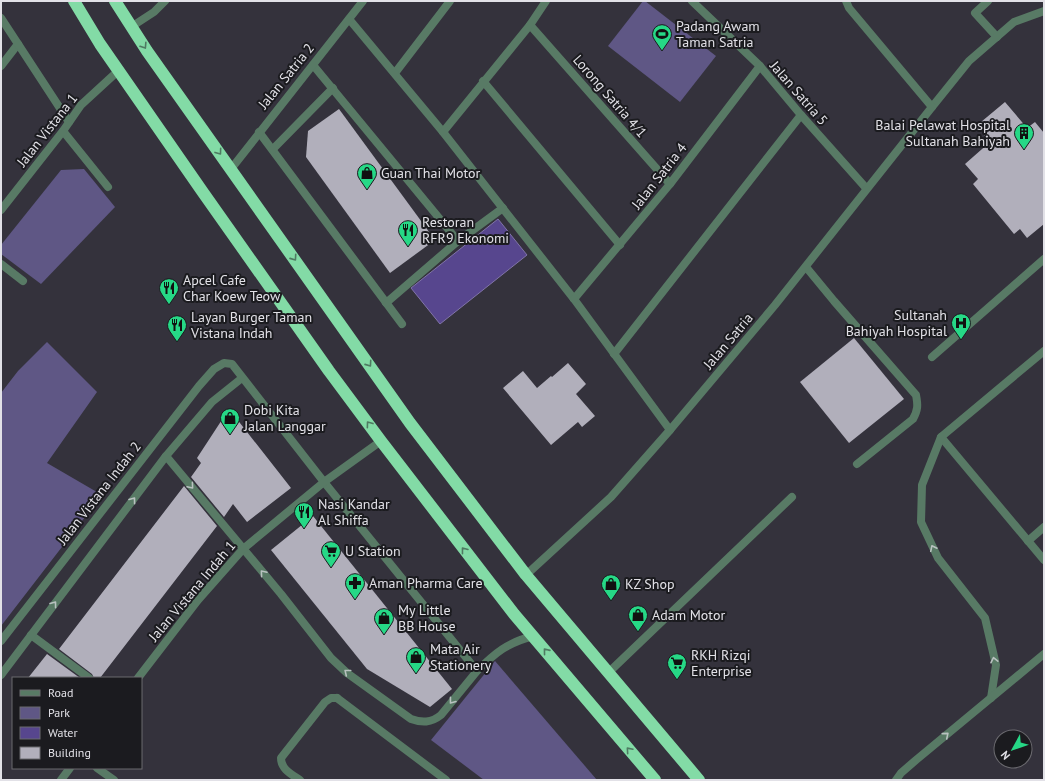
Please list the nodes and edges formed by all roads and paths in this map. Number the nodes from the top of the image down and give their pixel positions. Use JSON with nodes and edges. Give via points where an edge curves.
{"nodes":[{"id":1,"x":74,"y":1,"type":"edge"},
{"id":2,"x":115,"y":1,"type":"edge"},
{"id":3,"x":165,"y":1,"type":"edge"},
{"id":4,"x":363,"y":1,"type":"edge"},
{"id":5,"x":450,"y":1,"type":"edge"},
{"id":6,"x":546,"y":1,"type":"edge"},
{"id":7,"x":692,"y":1,"type":"edge"},
{"id":8,"x":846,"y":1,"type":"edge"},
{"id":9,"x":988,"y":1,"type":"edge"},
{"id":10,"x":1044,"y":11,"type":"edge"},
{"id":11,"x":1,"y":18,"type":"edge"},
{"id":12,"x":349,"y":19,"type":"junction"},
{"id":13,"x":530,"y":25,"type":"junction"},
{"id":14,"x":131,"y":27,"type":"junction"},
{"id":15,"x":997,"y":37,"type":"junction"},
{"id":16,"x":18,"y":44,"type":"junction"},
{"id":17,"x":313,"y":65,"type":"junction"},
{"id":18,"x":1,"y":66,"type":"edge"},
{"id":19,"x":760,"y":66,"type":"junction"},
{"id":20,"x":118,"y":71,"type":"junction"},
{"id":21,"x":395,"y":73,"type":"junction"},
{"id":22,"x":483,"y":81,"type":"junction"},
{"id":23,"x":333,"y":88,"type":"junction"},
{"id":24,"x":932,"y":107,"type":"junction"},
{"id":25,"x":801,"y":116,"type":"junction"},
{"id":26,"x":69,"y":122,"type":"junction"},
{"id":27,"x":63,"y":131,"type":"junction"},
{"id":28,"x":259,"y":132,"type":"junction"},
{"id":29,"x":443,"y":132,"type":"junction"},
{"id":30,"x":272,"y":149,"type":"junction"},
{"id":31,"x":231,"y":169,"type":"junction"},
{"id":32,"x":670,"y":184,"type":"junction"},
{"id":33,"x":108,"y":187,"type":"dead end"},
{"id":34,"x":866,"y":188,"type":"junction"},
{"id":35,"x":503,"y":208,"type":"junction"},
{"id":36,"x":1,"y":210,"type":"edge"},
{"id":37,"x":458,"y":241,"type":"junction"},
{"id":38,"x":620,"y":245,"type":"junction"},
{"id":39,"x":1044,"y":259,"type":"edge"},
{"id":40,"x":1,"y":264,"type":"edge"},
{"id":41,"x":806,"y":267,"type":"junction"},
{"id":42,"x":23,"y":281,"type":"dead end"},
{"id":43,"x":574,"y":298,"type":"junction"},
{"id":44,"x":386,"y":303,"type":"junction"},
{"id":45,"x":402,"y":324,"type":"dead end"},
{"id":46,"x":1044,"y":352,"type":"edge"},
{"id":47,"x":614,"y":354,"type":"junction"},
{"id":48,"x":932,"y":356,"type":"dead end"},
{"id":49,"x":242,"y":378,"type":"junction"},
{"id":50,"x":670,"y":430,"type":"junction"},
{"id":51,"x":942,"y":437,"type":"junction"},
{"id":52,"x":381,"y":441,"type":"junction"},
{"id":53,"x":166,"y":456,"type":"junction"},
{"id":54,"x":857,"y":464,"type":"dead end"},
{"id":55,"x":324,"y":482,"type":"junction"},
{"id":56,"x":792,"y":497,"type":"dead end"},
{"id":57,"x":1044,"y":527,"type":"edge"},
{"id":58,"x":1028,"y":541,"type":"junction"},
{"id":59,"x":243,"y":549,"type":"junction"},
{"id":60,"x":1044,"y":560,"type":"edge"},
{"id":61,"x":526,"y":574,"type":"junction"},
{"id":62,"x":31,"y":635,"type":"junction"},
{"id":63,"x":534,"y":636,"type":"junction"},
{"id":64,"x":1,"y":641,"type":"edge"},
{"id":65,"x":1044,"y":654,"type":"edge"},
{"id":66,"x":477,"y":671,"type":"junction"},
{"id":67,"x":608,"y":673,"type":"junction"},
{"id":68,"x":1,"y":675,"type":"edge"},
{"id":69,"x":88,"y":677,"type":"edge"},
{"id":70,"x":139,"y":677,"type":"edge"},
{"id":71,"x":991,"y":698,"type":"junction"},
{"id":72,"x":69,"y":769,"type":"edge"},
{"id":73,"x":98,"y":769,"type":"edge"},
{"id":74,"x":61,"y":780,"type":"edge"},
{"id":75,"x":114,"y":780,"type":"edge"},
{"id":76,"x":300,"y":780,"type":"edge"},
{"id":77,"x":446,"y":780,"type":"edge"},
{"id":78,"x":655,"y":780,"type":"edge"},
{"id":79,"x":699,"y":780,"type":"edge"},
{"id":80,"x":896,"y":780,"type":"edge"}],
"edges":[{"from":1,"to":20,"type":"highway"},
{"from":2,"to":14,"type":"highway"},
{"from":3,"to":14,"type":"street","via":[[154,12]]},
{"from":4,"to":12,"type":"street","name":"Jalan Satria 2"},
{"from":5,"to":21,"type":"street"},
{"from":6,"to":13,"type":"street"},
{"from":7,"to":19,"type":"street","name":"Jalan Satria 5"},
{"from":8,"to":24,"type":"street"},
{"from":9,"to":15,"type":"street","via":[[975,13]]},
{"from":10,"to":15,"type":"street","name":"Jalan Satria","via":[[1014,22]]},
{"from":11,"to":16,"type":"street"},
{"from":12,"to":17,"type":"street","name":"Jalan Satria 2"},
{"from":12,"to":21,"type":"street"},
{"from":13,"to":22,"type":"street"},
{"from":13,"to":32,"type":"street","name":"Lorong Satria 4/1"},
{"from":14,"to":31,"type":"highway","one_way":true},
{"from":15,"to":24,"type":"street","name":"Jalan Satria","via":[[969,61]]},
{"from":16,"to":18,"type":"street"},
{"from":16,"to":26,"type":"street"},
{"from":17,"to":23,"type":"street"},
{"from":17,"to":28,"type":"street","name":"Jalan Satria 2"},
{"from":19,"to":25,"type":"street","name":"Jalan Satria 5"},
{"from":19,"to":32,"type":"street","name":"Jalan Satria 4"},
{"from":20,"to":26,"type":"street","name":"Jalan Vistana 1","via":[[80,105]]},
{"from":52,"to":20,"type":"highway","one_way":true,"via":[[284,308]]},
{"from":21,"to":29,"type":"street"},
{"from":22,"to":29,"type":"street"},
{"from":22,"to":38,"type":"street"},
{"from":23,"to":30,"type":"street"},
{"from":23,"to":37,"type":"street"},
{"from":24,"to":34,"type":"street","name":"Jalan Satria"},
{"from":25,"to":34,"type":"street","name":"Jalan Satria 5"},
{"from":25,"to":47,"type":"street"},
{"from":26,"to":27,"type":"street","name":"Jalan Vistana 1"},
{"from":27,"to":33,"type":"street"},
{"from":27,"to":36,"type":"street","name":"Jalan Vistana 1"},
{"from":28,"to":30,"type":"street"},
{"from":28,"to":31,"type":"street","name":"Jalan Satria 2"},
{"from":29,"to":35,"type":"street"},
{"from":30,"to":44,"type":"street"},
{"from":31,"to":61,"type":"highway","one_way":true,"via":[[410,422]]},
{"from":32,"to":38,"type":"street","name":"Jalan Satria 4"},
{"from":34,"to":41,"type":"street","name":"Jalan Satria"},
{"from":35,"to":37,"type":"street"},
{"from":35,"to":43,"type":"street"},
{"from":37,"to":44,"type":"street"},
{"from":38,"to":43,"type":"street","name":"Jalan Satria 4"},
{"from":39,"to":48,"type":"street"},
{"from":40,"to":42,"type":"street"},
{"from":41,"to":50,"type":"street","name":"Jalan Satria"},
{"from":41,"to":54,"type":"street","via":[[916,395],[918,404],[913,419]]},
{"from":43,"to":47,"type":"street"},
{"from":44,"to":45,"type":"street"},
{"from":46,"to":51,"type":"street"},
{"from":47,"to":50,"type":"street"},
{"from":49,"to":53,"type":"street","via":[[212,402]]},
{"from":49,"to":55,"type":"street"},
{"from":49,"to":64,"type":"street","name":"Jalan Vistana Indah 2","via":[[232,364],[220,364],[214,369]]},
{"from":50,"to":61,"type":"street","name":"Jalan Satria","via":[[611,497]]},
{"from":51,"to":58,"type":"street"},
{"from":71,"to":51,"type":"street","one_way":true,"via":[[996,665],[985,618],[938,558],[921,522],[922,485]]},
{"from":52,"to":55,"type":"street","name":"Jalan Vistana Indah 1"},
{"from":63,"to":52,"type":"highway","one_way":true,"via":[[514,614]]},
{"from":53,"to":59,"type":"street","one_way":true},
{"from":62,"to":53,"type":"street","one_way":true},
{"from":55,"to":59,"type":"street","name":"Jalan Vistana Indah 1"},
{"from":55,"to":66,"type":"street"},
{"from":56,"to":67,"type":"street"},
{"from":57,"to":58,"type":"street"},
{"from":58,"to":60,"type":"street"},
{"from":66,"to":59,"type":"street","one_way":true,"via":[[435,720],[422,722],[411,719],[347,673],[331,658]]},
{"from":59,"to":70,"type":"street","name":"Jalan Vistana Indah 1","via":[[198,600]]},
{"from":61,"to":67,"type":"highway"},
{"from":62,"to":68,"type":"street"},
{"from":62,"to":69,"type":"street"},
{"from":63,"to":66,"type":"street","via":[[510,644],[494,654]]},
{"from":78,"to":63,"type":"highway","one_way":true},
{"from":65,"to":71,"type":"street"},
{"from":67,"to":79,"type":"highway"},
{"from":80,"to":71,"type":"street","one_way":true},
{"from":72,"to":74,"type":"street"},
{"from":73,"to":75,"type":"street"},
{"from":76,"to":77,"type":"street","via":[[284,769],[281,758],[325,702],[331,698],[337,698]]}]}
